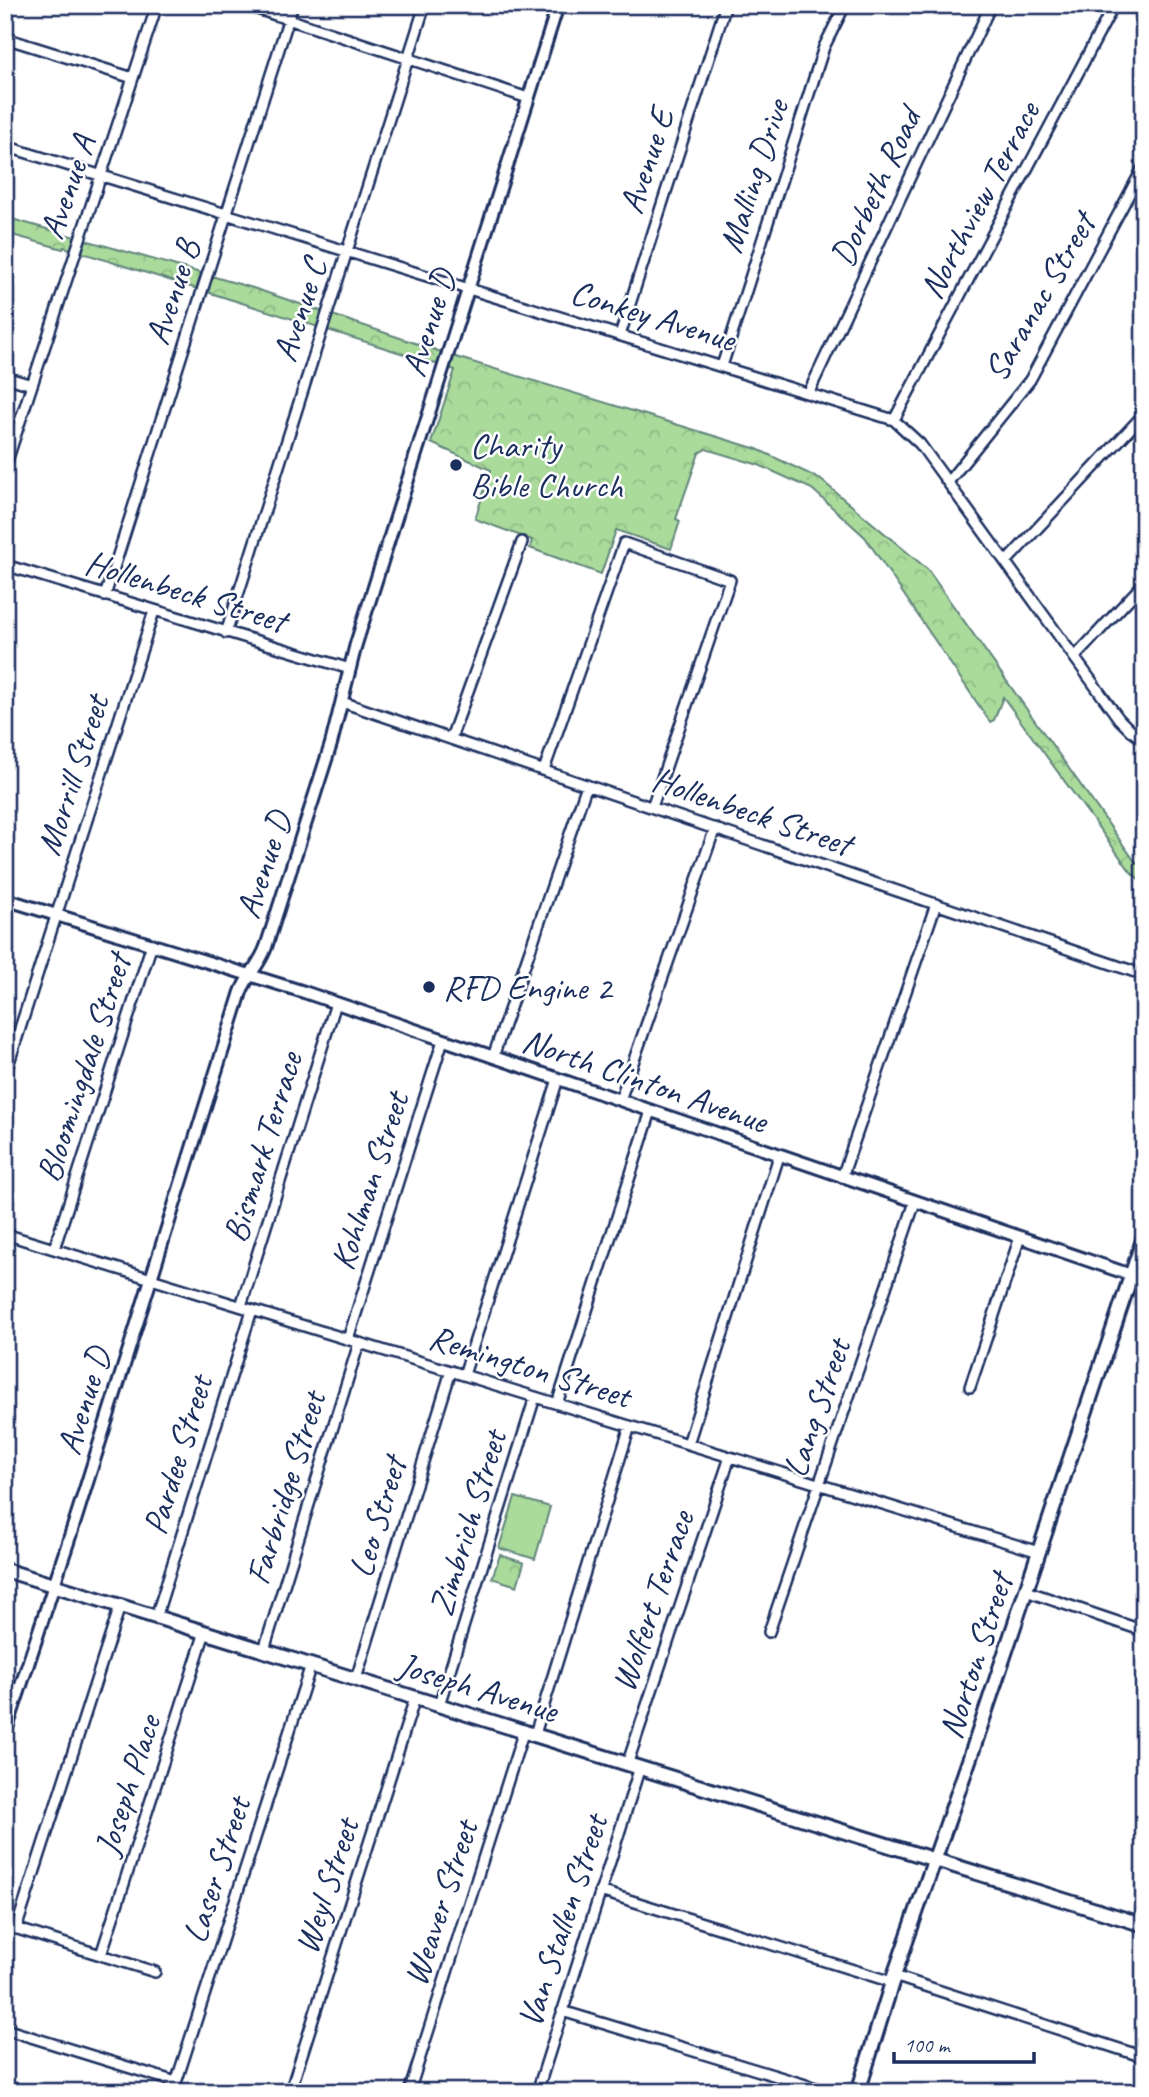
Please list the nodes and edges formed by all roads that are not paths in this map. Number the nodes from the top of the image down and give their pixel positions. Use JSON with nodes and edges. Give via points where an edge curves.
{"nodes":[{"id":1,"x":157,"y":5,"type":"edge"},
{"id":2,"x":245,"y":5,"type":"edge"},
{"id":3,"x":293,"y":5,"type":"edge"},
{"id":4,"x":425,"y":5,"type":"edge"},
{"id":5,"x":558,"y":5,"type":"edge"},
{"id":6,"x":726,"y":5,"type":"edge"},
{"id":7,"x":845,"y":5,"type":"edge"},
{"id":8,"x":991,"y":5,"type":"edge"},
{"id":9,"x":1114,"y":5,"type":"edge"},
{"id":10,"x":288,"y":20,"type":"junction"},
{"id":11,"x":5,"y":38,"type":"edge"},
{"id":12,"x":408,"y":59,"type":"junction"},
{"id":13,"x":133,"y":78,"type":"junction"},
{"id":14,"x":528,"y":98,"type":"junction"},
{"id":15,"x":5,"y":146,"type":"edge"},
{"id":16,"x":1142,"y":174,"type":"edge"},
{"id":17,"x":101,"y":176,"type":"junction"},
{"id":18,"x":226,"y":214,"type":"junction"},
{"id":19,"x":348,"y":251,"type":"junction"},
{"id":20,"x":468,"y":288,"type":"junction"},
{"id":21,"x":620,"y":335,"type":"junction"},
{"id":22,"x":722,"y":366,"type":"junction"},
{"id":23,"x":5,"y":377,"type":"edge"},
{"id":24,"x":32,"y":385,"type":"junction"},
{"id":25,"x":809,"y":393,"type":"junction"},
{"id":26,"x":1144,"y":414,"type":"edge"},
{"id":27,"x":894,"y":420,"type":"junction"},
{"id":28,"x":5,"y":467,"type":"edge"},
{"id":29,"x":948,"y":482,"type":"junction"},
{"id":30,"x":522,"y":542,"type":"dead end"},
{"id":31,"x":1006,"y":562,"type":"junction"},
{"id":32,"x":5,"y":565,"type":"edge"},
{"id":33,"x":1144,"y":583,"type":"edge"},
{"id":34,"x":105,"y":596,"type":"junction"},
{"id":35,"x":154,"y":611,"type":"junction"},
{"id":36,"x":226,"y":633,"type":"junction"},
{"id":37,"x":1075,"y":657,"type":"junction"},
{"id":38,"x":350,"y":669,"type":"junction"},
{"id":39,"x":342,"y":702,"type":"junction"},
{"id":40,"x":451,"y":738,"type":"junction"},
{"id":41,"x":1144,"y":740,"type":"edge"},
{"id":42,"x":544,"y":770,"type":"junction"},
{"id":43,"x":587,"y":785,"type":"junction"},
{"id":44,"x":652,"y":807,"type":"junction"},
{"id":45,"x":715,"y":828,"type":"junction"},
{"id":46,"x":5,"y":899,"type":"edge"},
{"id":47,"x":936,"y":904,"type":"junction"},
{"id":48,"x":57,"y":915,"type":"junction"},
{"id":49,"x":152,"y":944,"type":"junction"},
{"id":50,"x":250,"y":975,"type":"junction"},
{"id":51,"x":1144,"y":975,"type":"edge"},
{"id":52,"x":336,"y":1003,"type":"junction"},
{"id":53,"x":443,"y":1040,"type":"junction"},
{"id":54,"x":493,"y":1057,"type":"junction"},
{"id":55,"x":5,"y":1076,"type":"edge"},
{"id":56,"x":558,"y":1079,"type":"junction"},
{"id":57,"x":620,"y":1100,"type":"junction"},
{"id":58,"x":651,"y":1111,"type":"junction"},
{"id":59,"x":779,"y":1156,"type":"junction"},
{"id":60,"x":842,"y":1177,"type":"junction"},
{"id":61,"x":915,"y":1202,"type":"junction"},
{"id":62,"x":6,"y":1236,"type":"edge"},
{"id":63,"x":1020,"y":1237,"type":"junction"},
{"id":64,"x":1144,"y":1237,"type":"edge"},
{"id":65,"x":54,"y":1249,"type":"junction"},
{"id":66,"x":1131,"y":1275,"type":"junction"},
{"id":67,"x":151,"y":1279,"type":"junction"},
{"id":68,"x":1144,"y":1282,"type":"edge"},
{"id":69,"x":241,"y":1306,"type":"junction"},
{"id":70,"x":252,"y":1310,"type":"junction"},
{"id":71,"x":348,"y":1339,"type":"junction"},
{"id":72,"x":359,"y":1343,"type":"junction"},
{"id":73,"x":451,"y":1371,"type":"junction"},
{"id":74,"x":464,"y":1375,"type":"junction"},
{"id":75,"x":970,"y":1387,"type":"dead end"},
{"id":76,"x":535,"y":1397,"type":"junction"},
{"id":77,"x":557,"y":1404,"type":"junction"},
{"id":78,"x":630,"y":1426,"type":"junction"},
{"id":79,"x":688,"y":1444,"type":"junction"},
{"id":80,"x":730,"y":1457,"type":"junction"},
{"id":81,"x":820,"y":1485,"type":"junction"},
{"id":82,"x":1039,"y":1552,"type":"junction"},
{"id":83,"x":5,"y":1570,"type":"edge"},
{"id":84,"x":54,"y":1585,"type":"junction"},
{"id":85,"x":1026,"y":1591,"type":"junction"},
{"id":86,"x":120,"y":1606,"type":"junction"},
{"id":87,"x":156,"y":1617,"type":"junction"},
{"id":88,"x":1144,"y":1631,"type":"edge"},
{"id":89,"x":205,"y":1632,"type":"junction"},
{"id":90,"x":769,"y":1632,"type":"dead end"},
{"id":91,"x":264,"y":1650,"type":"junction"},
{"id":92,"x":311,"y":1665,"type":"junction"},
{"id":93,"x":356,"y":1679,"type":"junction"},
{"id":94,"x":415,"y":1698,"type":"junction"},
{"id":95,"x":439,"y":1705,"type":"junction"},
{"id":96,"x":530,"y":1732,"type":"junction"},
{"id":97,"x":5,"y":1734,"type":"edge"},
{"id":98,"x":634,"y":1765,"type":"junction"},
{"id":99,"x":935,"y":1858,"type":"junction"},
{"id":100,"x":600,"y":1891,"type":"junction"},
{"id":101,"x":5,"y":1925,"type":"edge"},
{"id":102,"x":1144,"y":1925,"type":"edge"},
{"id":103,"x":16,"y":1929,"type":"junction"},
{"id":104,"x":101,"y":1955,"type":"junction"},
{"id":105,"x":155,"y":1972,"type":"dead end"},
{"id":106,"x":893,"y":1979,"type":"junction"},
{"id":107,"x":562,"y":2011,"type":"junction"},
{"id":108,"x":5,"y":2029,"type":"edge"},
{"id":109,"x":1144,"y":2057,"type":"edge"},
{"id":110,"x":175,"y":2087,"type":"edge"},
{"id":111,"x":290,"y":2092,"type":"edge"},
{"id":112,"x":409,"y":2092,"type":"edge"},
{"id":113,"x":537,"y":2092,"type":"edge"},
{"id":114,"x":829,"y":2092,"type":"edge"},
{"id":115,"x":858,"y":2092,"type":"edge"}],
"edges":[{"from":1,"to":13,"type":"street","name":"Avenue A"},
{"from":2,"to":10,"type":"street"},
{"from":3,"to":10,"type":"street","name":"Avenue B"},
{"from":4,"to":12,"type":"street","name":"Avenue C"},
{"from":5,"to":14,"type":"street","name":"Avenue D"},
{"from":6,"to":21,"type":"street","name":"Avenue E"},
{"from":7,"to":22,"type":"street","name":"Malling Drive","via":[[824,47]]},
{"from":8,"to":25,"type":"street","name":"Dorbeth Road"},
{"from":9,"to":27,"type":"street","name":"Northview Terrace"},
{"from":10,"to":12,"type":"street"},
{"from":10,"to":18,"type":"street","name":"Avenue B"},
{"from":11,"to":13,"type":"street"},
{"from":12,"to":14,"type":"street"},
{"from":12,"to":19,"type":"street","name":"Avenue C"},
{"from":13,"to":17,"type":"street","name":"Avenue A"},
{"from":14,"to":20,"type":"street","name":"Avenue D"},
{"from":15,"to":17,"type":"street","name":"Conkey Avenue"},
{"from":16,"to":29,"type":"street","name":"Saranac Street","via":[[1030,380]]},
{"from":17,"to":18,"type":"street","name":"Conkey Avenue"},
{"from":17,"to":24,"type":"street","name":"Avenue A"},
{"from":18,"to":19,"type":"street","name":"Conkey Avenue"},
{"from":18,"to":34,"type":"street","name":"Avenue B"},
{"from":19,"to":20,"type":"street","name":"Conkey Avenue"},
{"from":19,"to":36,"type":"street","name":"Avenue C"},
{"from":20,"to":21,"type":"street","name":"Conkey Avenue"},
{"from":20,"to":38,"type":"street","name":"Avenue D"},
{"from":21,"to":22,"type":"street","name":"Conkey Avenue"},
{"from":22,"to":25,"type":"street","name":"Conkey Avenue"},
{"from":23,"to":24,"type":"street"},
{"from":24,"to":28,"type":"street","name":"Avenue A"},
{"from":25,"to":27,"type":"street","name":"Conkey Avenue"},
{"from":26,"to":31,"type":"street"},
{"from":27,"to":29,"type":"street","name":"Conkey Avenue","via":[[915,438]]},
{"from":29,"to":31,"type":"street","name":"Conkey Avenue"},
{"from":30,"to":40,"type":"street"},
{"from":31,"to":37,"type":"street","name":"Conkey Avenue"},
{"from":32,"to":34,"type":"street","name":"Hollenbeck Street"},
{"from":33,"to":37,"type":"street"},
{"from":34,"to":35,"type":"street","name":"Hollenbeck Street"},
{"from":35,"to":36,"type":"street","name":"Hollenbeck Street"},
{"from":35,"to":48,"type":"street","name":"Morrill Street"},
{"from":36,"to":38,"type":"street","name":"Hollenbeck Street"},
{"from":37,"to":41,"type":"street","name":"Conkey Avenue","via":[[1119,719]]},
{"from":38,"to":39,"type":"street","name":"Avenue D"},
{"from":39,"to":40,"type":"street","name":"Hollenbeck Street"},
{"from":39,"to":50,"type":"street","name":"Avenue D","via":[[264,954]]},
{"from":40,"to":42,"type":"street","name":"Hollenbeck Street"},
{"from":42,"to":43,"type":"street","name":"Hollenbeck Street"},
{"from":42,"to":44,"type":"street","via":[[624,543],[730,580]]},
{"from":43,"to":44,"type":"street","name":"Hollenbeck Street"},
{"from":43,"to":54,"type":"street"},
{"from":44,"to":45,"type":"street","name":"Hollenbeck Street"},
{"from":45,"to":47,"type":"street","name":"Hollenbeck Street"},
{"from":45,"to":57,"type":"street"},
{"from":46,"to":48,"type":"street","name":"North Clinton Avenue"},
{"from":47,"to":51,"type":"street","name":"Hollenbeck Street"},
{"from":47,"to":60,"type":"street"},
{"from":48,"to":49,"type":"street","name":"North Clinton Avenue"},
{"from":48,"to":55,"type":"street","name":"Morrill Street"},
{"from":49,"to":50,"type":"street","name":"North Clinton Avenue"},
{"from":49,"to":65,"type":"street","name":"Bloomingdale Street"},
{"from":50,"to":52,"type":"street","name":"North Clinton Avenue"},
{"from":50,"to":67,"type":"street","name":"Avenue D"},
{"from":52,"to":53,"type":"street","name":"North Clinton Avenue"},
{"from":52,"to":69,"type":"street","name":"Bismark Terrace"},
{"from":53,"to":54,"type":"street","name":"North Clinton Avenue"},
{"from":53,"to":71,"type":"street","name":"Kohlman Street"},
{"from":54,"to":56,"type":"street","name":"North Clinton Avenue"},
{"from":56,"to":57,"type":"street","name":"North Clinton Avenue"},
{"from":56,"to":74,"type":"street"},
{"from":57,"to":58,"type":"street","name":"North Clinton Avenue"},
{"from":58,"to":59,"type":"street","name":"North Clinton Avenue"},
{"from":58,"to":77,"type":"street"},
{"from":59,"to":60,"type":"street","name":"North Clinton Avenue"},
{"from":59,"to":79,"type":"street"},
{"from":60,"to":61,"type":"street","name":"North Clinton Avenue"},
{"from":61,"to":63,"type":"street","name":"North Clinton Avenue"},
{"from":61,"to":81,"type":"street","name":"Lang Street"},
{"from":62,"to":65,"type":"street","name":"Remington Street"},
{"from":63,"to":66,"type":"street","name":"North Clinton Avenue"},
{"from":63,"to":75,"type":"street"},
{"from":64,"to":66,"type":"main road","name":"Norton Street"},
{"from":65,"to":67,"type":"street","name":"Remington Street"},
{"from":66,"to":68,"type":"street","name":"North Clinton Avenue"},
{"from":66,"to":82,"type":"main road","name":"Norton Street"},
{"from":67,"to":69,"type":"street","name":"Remington Street"},
{"from":67,"to":84,"type":"street","name":"Avenue D"},
{"from":69,"to":70,"type":"street","name":"Remington Street"},
{"from":70,"to":71,"type":"street","name":"Remington Street"},
{"from":70,"to":87,"type":"street","name":"Pardee Street"},
{"from":71,"to":72,"type":"street","name":"Remington Street"},
{"from":72,"to":73,"type":"street","name":"Remington Street"},
{"from":72,"to":91,"type":"street","name":"Farbridge Street"},
{"from":73,"to":74,"type":"street","name":"Remington Street"},
{"from":73,"to":93,"type":"street","name":"Leo Street"},
{"from":74,"to":76,"type":"street","name":"Remington Street"},
{"from":76,"to":77,"type":"street","name":"Remington Street"},
{"from":76,"to":95,"type":"street","name":"Zimbrich Street"},
{"from":77,"to":78,"type":"street","name":"Remington Street"},
{"from":78,"to":79,"type":"street","name":"Remington Street"},
{"from":78,"to":96,"type":"street","name":"Weaver Street"},
{"from":79,"to":80,"type":"street","name":"Remington Street"},
{"from":80,"to":81,"type":"street","name":"Remington Street"},
{"from":80,"to":98,"type":"street","name":"Wolfert Terrace"},
{"from":81,"to":82,"type":"street","name":"Remington Street"},
{"from":81,"to":90,"type":"street","name":"Lang Street"},
{"from":82,"to":85,"type":"main road","name":"Norton Street"},
{"from":83,"to":84,"type":"main road","name":"Joseph Avenue"},
{"from":84,"to":86,"type":"main road","name":"Joseph Avenue"},
{"from":84,"to":97,"type":"street","name":"Avenue D"},
{"from":85,"to":88,"type":"street"},
{"from":85,"to":99,"type":"main road","name":"Norton Street"},
{"from":86,"to":87,"type":"main road","name":"Joseph Avenue"},
{"from":86,"to":103,"type":"street"},
{"from":87,"to":89,"type":"main road","name":"Joseph Avenue"},
{"from":89,"to":91,"type":"main road","name":"Joseph Avenue"},
{"from":89,"to":104,"type":"street","name":"Joseph Place"},
{"from":91,"to":92,"type":"main road","name":"Joseph Avenue"},
{"from":92,"to":93,"type":"main road","name":"Joseph Avenue"},
{"from":92,"to":110,"type":"street","name":"Laser Street"},
{"from":93,"to":94,"type":"main road","name":"Joseph Avenue"},
{"from":94,"to":95,"type":"main road","name":"Joseph Avenue"},
{"from":94,"to":111,"type":"street","name":"Weyl Street"},
{"from":95,"to":96,"type":"main road","name":"Joseph Avenue"},
{"from":96,"to":98,"type":"main road","name":"Joseph Avenue"},
{"from":96,"to":112,"type":"street","name":"Weaver Street"},
{"from":98,"to":99,"type":"main road","name":"Joseph Avenue"},
{"from":98,"to":100,"type":"street","name":"Van Stallen Street"},
{"from":99,"to":102,"type":"main road","name":"Joseph Avenue"},
{"from":99,"to":106,"type":"main road","name":"Norton Street"},
{"from":100,"to":106,"type":"street"},
{"from":100,"to":107,"type":"street","name":"Van Stallen Street"},
{"from":101,"to":103,"type":"street"},
{"from":103,"to":104,"type":"street"},
{"from":104,"to":105,"type":"street"},
{"from":106,"to":109,"type":"street"},
{"from":106,"to":115,"type":"main road","name":"Norton Street"},
{"from":107,"to":113,"type":"street","name":"Van Stallen Street"},
{"from":107,"to":114,"type":"street"},
{"from":108,"to":110,"type":"street"}]}
